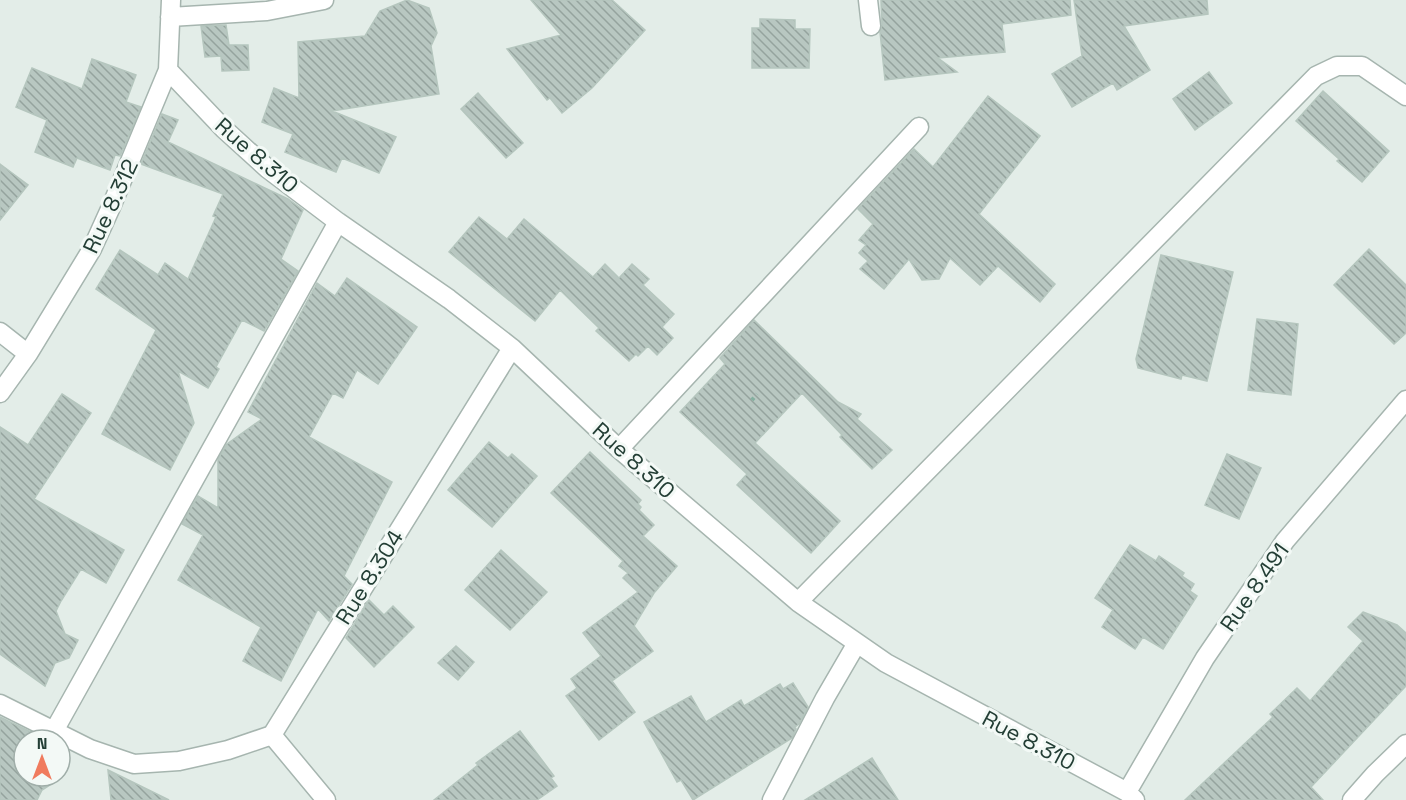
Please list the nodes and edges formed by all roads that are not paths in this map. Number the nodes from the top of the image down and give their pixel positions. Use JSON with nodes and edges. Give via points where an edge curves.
{"nodes":[{"id":1,"x":324,"y":0,"type":"edge"},
{"id":2,"x":868,"y":0,"type":"edge"},
{"id":3,"x":170,"y":8,"type":"edge"},
{"id":4,"x":871,"y":26,"type":"dead end"},
{"id":5,"x":168,"y":70,"type":"junction"},
{"id":6,"x":1406,"y":96,"type":"edge"},
{"id":7,"x":919,"y":127,"type":"dead end"},
{"id":8,"x":338,"y":222,"type":"junction"},
{"id":9,"x":0,"y":332,"type":"edge"},
{"id":10,"x":512,"y":348,"type":"junction"},
{"id":11,"x":28,"y":354,"type":"junction"},
{"id":12,"x":0,"y":393,"type":"edge"},
{"id":13,"x":1406,"y":400,"type":"edge"},
{"id":14,"x":619,"y":449,"type":"junction"},
{"id":15,"x":798,"y":602,"type":"junction"},
{"id":16,"x":857,"y":643,"type":"junction"},
{"id":17,"x":0,"y":704,"type":"edge"},
{"id":18,"x":48,"y":728,"type":"edge"},
{"id":19,"x":56,"y":728,"type":"edge"},
{"id":20,"x":272,"y":735,"type":"junction"},
{"id":21,"x":72,"y":740,"type":"edge"},
{"id":22,"x":1406,"y":744,"type":"edge"},
{"id":23,"x":1131,"y":796,"type":"edge"},
{"id":24,"x":326,"y":800,"type":"edge"},
{"id":25,"x":772,"y":800,"type":"edge"},
{"id":26,"x":1352,"y":800,"type":"edge"}],
"edges":[{"from":1,"to":3,"type":"street","via":[[267,11]]},
{"from":2,"to":4,"type":"street"},
{"from":3,"to":5,"type":"street","name":"Rue 8.312"},
{"from":5,"to":8,"type":"street","name":"Rue 8.310","via":[[241,145]]},
{"from":5,"to":11,"type":"street","name":"Rue 8.312","via":[[92,249]]},
{"from":6,"to":15,"type":"street","via":[[1362,66],[1337,66],[1316,76]]},
{"from":7,"to":14,"type":"street"},
{"from":8,"to":10,"type":"street","name":"Rue 8.310"},
{"from":8,"to":19,"type":"street"},
{"from":9,"to":11,"type":"street"},
{"from":10,"to":14,"type":"street","name":"Rue 8.310"},
{"from":10,"to":20,"type":"street","name":"Rue 8.304"},
{"from":11,"to":12,"type":"street","name":"Rue 8.312"},
{"from":13,"to":23,"type":"street","name":"Rue 8.491","via":[[1286,541],[1205,658]]},
{"from":14,"to":15,"type":"street","name":"Rue 8.310"},
{"from":15,"to":16,"type":"street","name":"Rue 8.310"},
{"from":16,"to":23,"type":"street","name":"Rue 8.310","via":[[886,663]]},
{"from":16,"to":25,"type":"street"},
{"from":17,"to":18,"type":"street"},
{"from":20,"to":21,"type":"street","via":[[179,761],[134,764]]},
{"from":20,"to":24,"type":"street"},
{"from":22,"to":26,"type":"street"}]}
